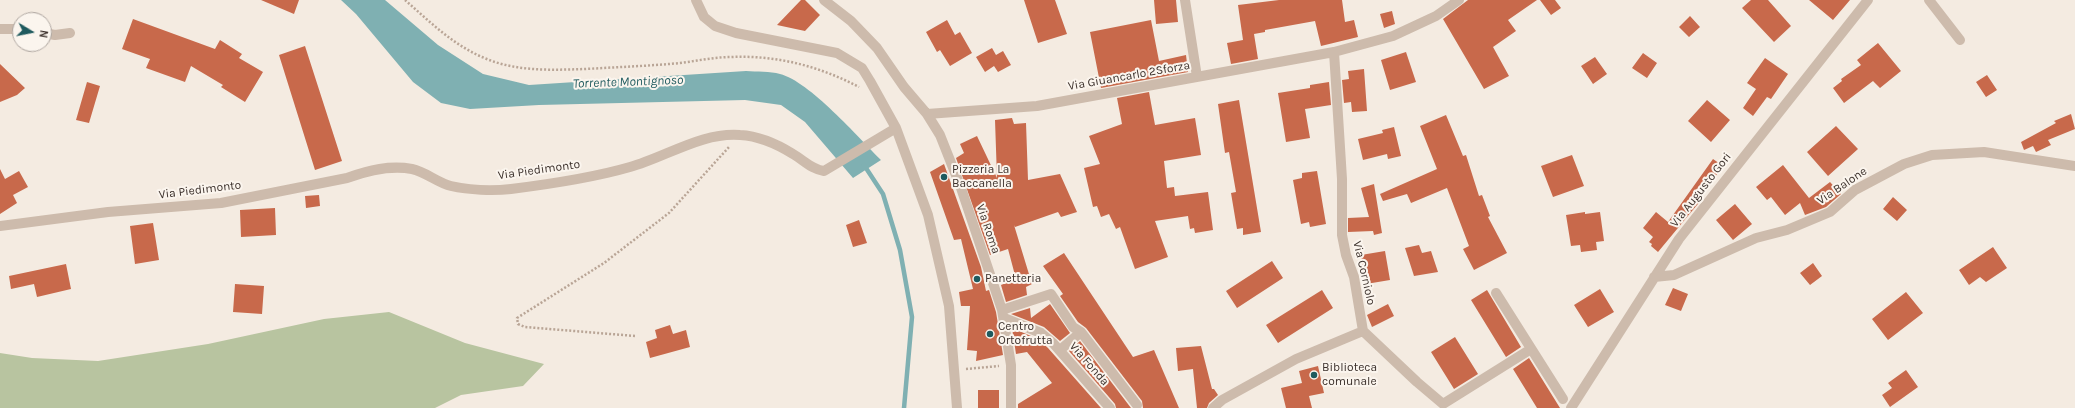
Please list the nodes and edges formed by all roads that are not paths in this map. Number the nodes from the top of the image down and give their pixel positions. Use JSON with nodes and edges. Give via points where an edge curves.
{"nodes":[{"id":1,"x":824,"y":0,"type":"edge"},
{"id":2,"x":1185,"y":0,"type":"edge"},
{"id":3,"x":1460,"y":0,"type":"edge"},
{"id":4,"x":1868,"y":0,"type":"edge"},
{"id":5,"x":1929,"y":0,"type":"edge"},
{"id":6,"x":698,"y":2,"type":"edge"},
{"id":7,"x":0,"y":29,"type":"edge"},
{"id":8,"x":12,"y":29,"type":"edge"},
{"id":9,"x":70,"y":33,"type":"dead end"},
{"id":10,"x":52,"y":34,"type":"edge"},
{"id":11,"x":1960,"y":40,"type":"dead end"},
{"id":12,"x":1334,"y":52,"type":"junction"},
{"id":13,"x":1198,"y":77,"type":"junction"},
{"id":14,"x":927,"y":114,"type":"junction"},
{"id":15,"x":896,"y":128,"type":"junction"},
{"id":16,"x":2075,"y":166,"type":"edge"},
{"id":17,"x":0,"y":226,"type":"edge"},
{"id":18,"x":1654,"y":276,"type":"junction"},
{"id":19,"x":1496,"y":293,"type":"dead end"},
{"id":20,"x":1003,"y":314,"type":"junction"},
{"id":21,"x":1363,"y":331,"type":"junction"},
{"id":22,"x":1081,"y":332,"type":"junction"},
{"id":23,"x":1531,"y":349,"type":"junction"},
{"id":24,"x":1060,"y":350,"type":"junction"},
{"id":25,"x":1563,"y":399,"type":"dead end"},
{"id":26,"x":1137,"y":405,"type":"dead end"},
{"id":27,"x":957,"y":408,"type":"edge"},
{"id":28,"x":1011,"y":408,"type":"edge"},
{"id":29,"x":1110,"y":408,"type":"edge"},
{"id":30,"x":1213,"y":408,"type":"edge"},
{"id":31,"x":1572,"y":408,"type":"edge"}],
"edges":[{"from":1,"to":14,"type":"street","name":"Via Roma","via":[[851,21],[878,48],[904,87]]},
{"from":2,"to":13,"type":"street"},
{"from":3,"to":12,"type":"street","name":"Via Giuancarlo 2Sforza","via":[[1436,16],[1392,36]]},
{"from":4,"to":18,"type":"street","name":"Via Augusto Gori","via":[[1679,239]]},
{"from":5,"to":11,"type":"street"},
{"from":6,"to":15,"type":"street","via":[[704,17],[715,26],[837,53],[862,68]]},
{"from":7,"to":8,"type":"street"},
{"from":9,"to":10,"type":"street"},
{"from":12,"to":13,"type":"street","name":"Via Giuancarlo 2Sforza"},
{"from":12,"to":21,"type":"street","name":"Via Corniolo","via":[[1342,179],[1342,235],[1354,277]]},
{"from":13,"to":14,"type":"street","name":"Via Giuancarlo 2Sforza","via":[[1037,106]]},
{"from":14,"to":20,"type":"street","name":"Via Roma","via":[[940,135],[961,188]]},
{"from":15,"to":17,"type":"street","name":"Via Piedimonto","via":[[882,134],[824,171],[815,170],[780,146],[764,140],[739,134],[724,135],[707,138],[630,167],[510,189],[451,186],[414,170],[392,167],[221,203],[108,212]]},
{"from":15,"to":27,"type":"street","via":[[928,215],[949,306]]},
{"from":16,"to":18,"type":"street","name":"Via Balone","via":[[1984,152],[1932,155],[1904,164],[1855,190],[1830,212],[1787,230],[1756,238],[1674,275]]},
{"from":18,"to":31,"type":"street","name":"Via Augusto Gori"},
{"from":19,"to":23,"type":"street"},
{"from":20,"to":22,"type":"street","via":[[1050,294],[1073,327]]},
{"from":20,"to":24,"type":"street","name":"Via Fonda","via":[[1041,333]]},
{"from":20,"to":28,"type":"street","name":"Via Roma","via":[[1011,365]]},
{"from":21,"to":23,"type":"street","via":[[1443,404]]},
{"from":21,"to":30,"type":"street","via":[[1296,360],[1222,400]]},
{"from":22,"to":24,"type":"street"},
{"from":22,"to":26,"type":"street"},
{"from":23,"to":25,"type":"street"},
{"from":24,"to":29,"type":"street","name":"Via Fonda"}]}
